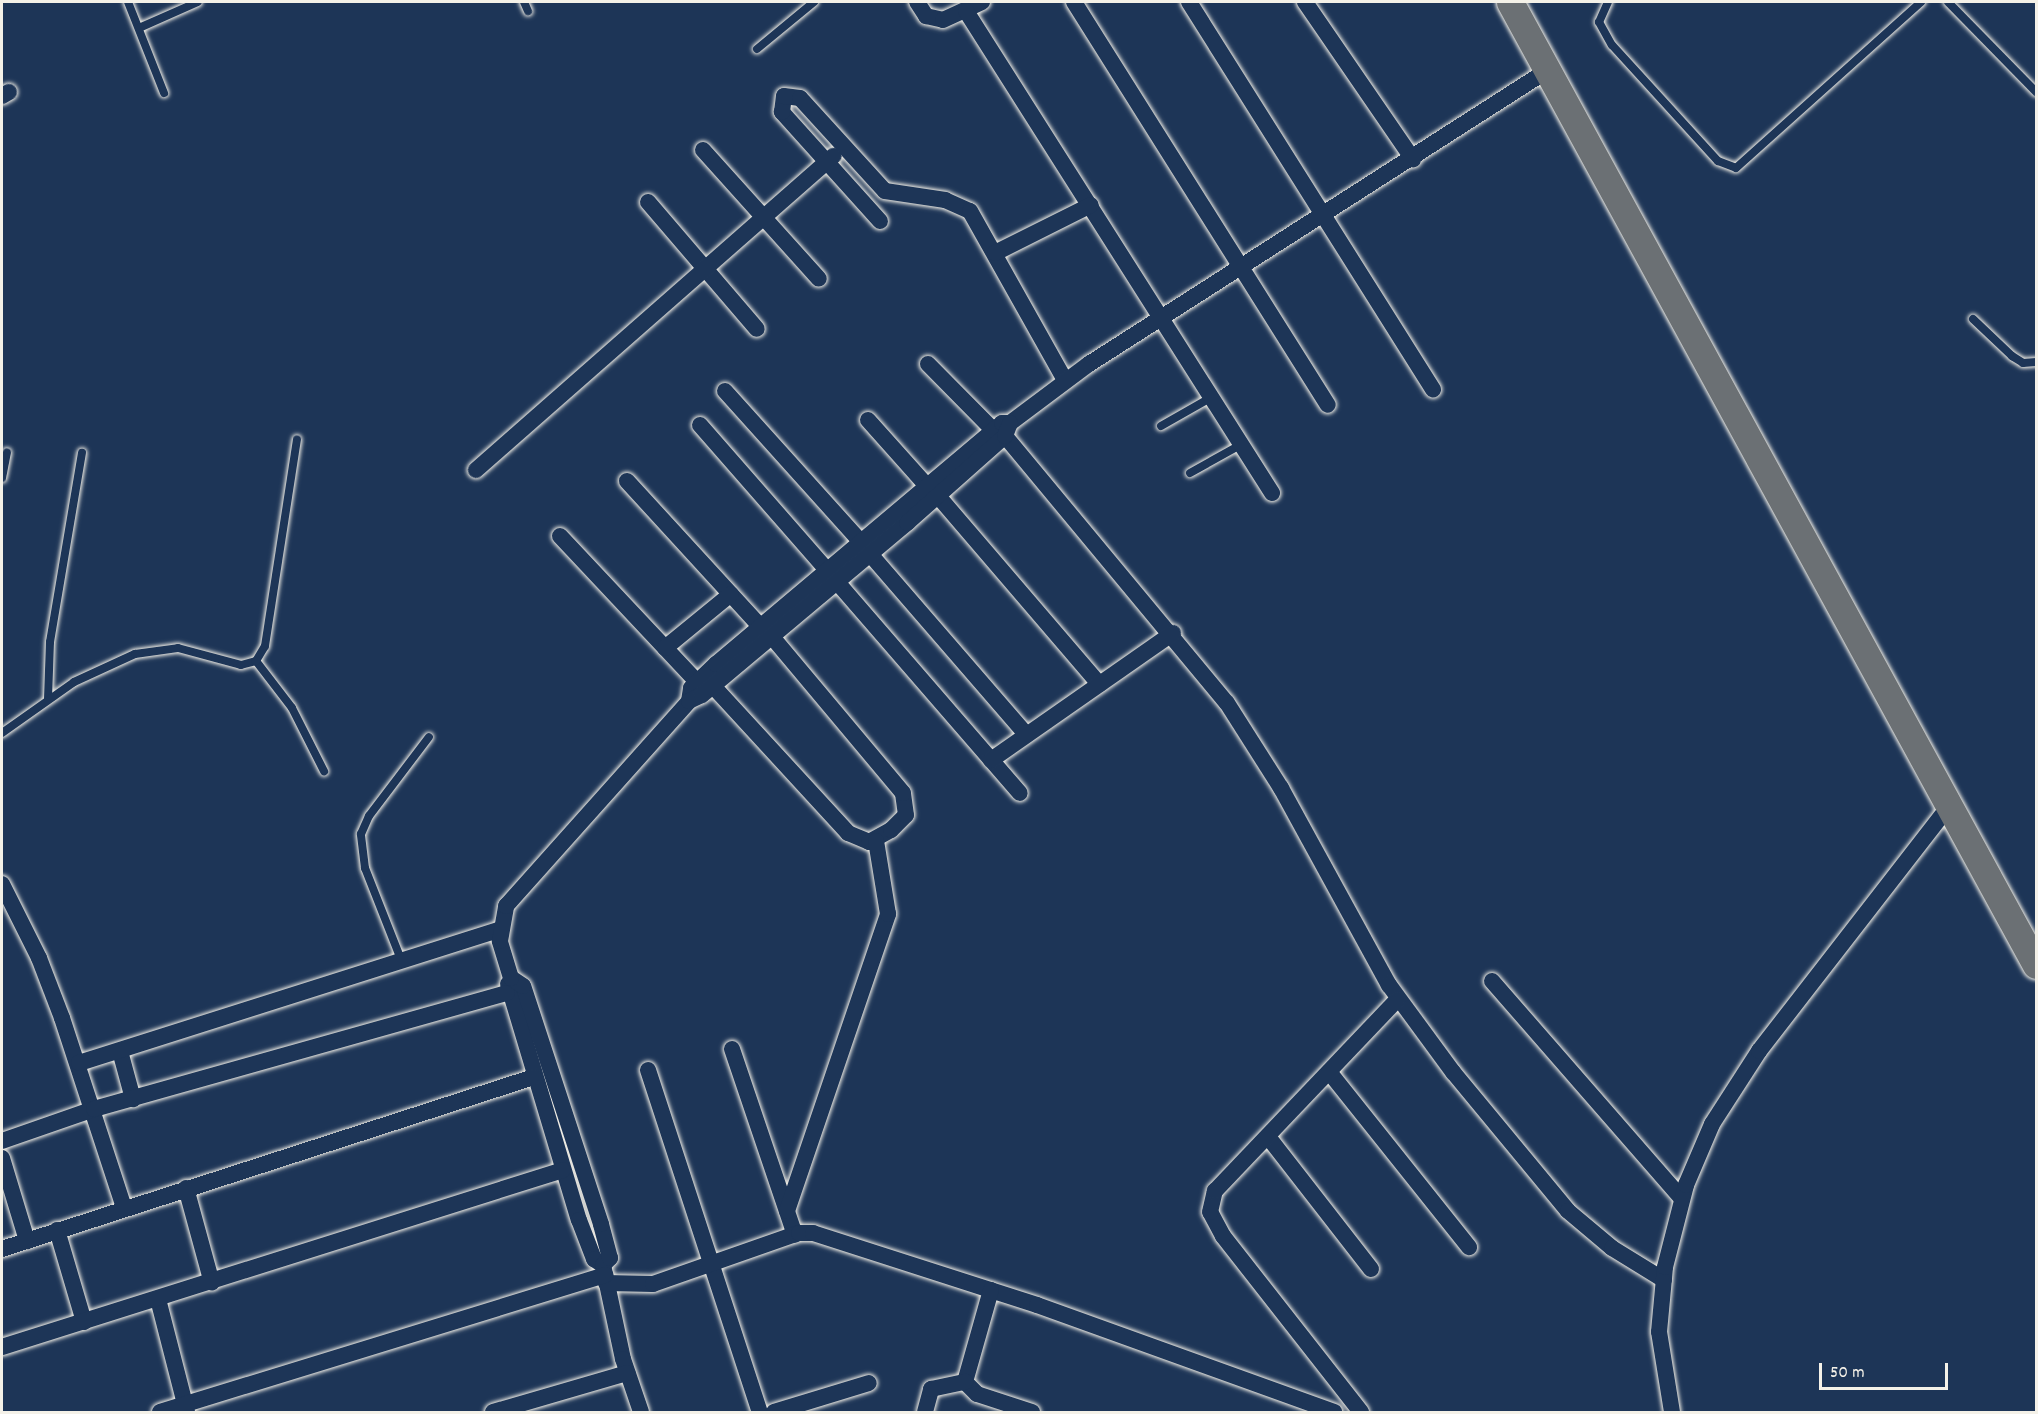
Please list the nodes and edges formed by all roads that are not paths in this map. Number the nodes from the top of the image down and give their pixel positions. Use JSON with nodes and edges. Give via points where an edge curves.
{"nodes":[{"id":1,"x":128,"y":2,"type":"edge"},
{"id":2,"x":198,"y":2,"type":"edge"},
{"id":3,"x":524,"y":2,"type":"edge"},
{"id":4,"x":814,"y":2,"type":"edge"},
{"id":5,"x":917,"y":2,"type":"edge"},
{"id":6,"x":982,"y":2,"type":"edge"},
{"id":7,"x":1074,"y":2,"type":"edge"},
{"id":8,"x":1189,"y":2,"type":"edge"},
{"id":9,"x":1305,"y":2,"type":"edge"},
{"id":10,"x":1510,"y":2,"type":"edge"},
{"id":11,"x":1608,"y":2,"type":"edge"},
{"id":12,"x":1921,"y":2,"type":"edge"},
{"id":13,"x":1948,"y":2,"type":"edge"},
{"id":14,"x":966,"y":11,"type":"junction"},
{"id":15,"x":528,"y":12,"type":"dead end"},
{"id":16,"x":139,"y":28,"type":"junction"},
{"id":17,"x":757,"y":49,"type":"dead end"},
{"id":18,"x":1548,"y":70,"type":"junction"},
{"id":19,"x":2037,"y":92,"type":"edge"},
{"id":20,"x":164,"y":93,"type":"dead end"},
{"id":21,"x":844,"y":147,"type":"junction"},
{"id":22,"x":703,"y":150,"type":"dead end"},
{"id":23,"x":1413,"y":159,"type":"junction"},
{"id":24,"x":826,"y":162,"type":"junction"},
{"id":25,"x":648,"y":202,"type":"dead end"},
{"id":26,"x":1091,"y":205,"type":"junction"},
{"id":27,"x":1327,"y":215,"type":"junction"},
{"id":28,"x":764,"y":216,"type":"junction"},
{"id":29,"x":880,"y":221,"type":"dead end"},
{"id":30,"x":995,"y":253,"type":"junction"},
{"id":31,"x":705,"y":267,"type":"junction"},
{"id":32,"x":1243,"y":267,"type":"junction"},
{"id":33,"x":819,"y":279,"type":"dead end"},
{"id":34,"x":1973,"y":319,"type":"dead end"},
{"id":35,"x":1159,"y":320,"type":"junction"},
{"id":36,"x":757,"y":329,"type":"dead end"},
{"id":37,"x":2037,"y":362,"type":"edge"},
{"id":38,"x":928,"y":364,"type":"dead end"},
{"id":39,"x":1065,"y":380,"type":"junction"},
{"id":40,"x":1433,"y":390,"type":"dead end"},
{"id":41,"x":725,"y":391,"type":"dead end"},
{"id":42,"x":1210,"y":398,"type":"junction"},
{"id":43,"x":1328,"y":405,"type":"dead end"},
{"id":44,"x":868,"y":420,"type":"dead end"},
{"id":45,"x":700,"y":425,"type":"dead end"},
{"id":46,"x":1161,"y":426,"type":"dead end"},
{"id":47,"x":1003,"y":430,"type":"junction"},
{"id":48,"x":297,"y":439,"type":"dead end"},
{"id":49,"x":1240,"y":445,"type":"junction"},
{"id":50,"x":8,"y":452,"type":"dead end"},
{"id":51,"x":82,"y":453,"type":"dead end"},
{"id":52,"x":476,"y":470,"type":"dead end"},
{"id":53,"x":1190,"y":473,"type":"dead end"},
{"id":54,"x":2,"y":478,"type":"edge"},
{"id":55,"x":627,"y":481,"type":"dead end"},
{"id":56,"x":932,"y":491,"type":"junction"},
{"id":57,"x":1272,"y":493,"type":"dead end"},
{"id":58,"x":560,"y":536,"type":"dead end"},
{"id":59,"x":866,"y":548,"type":"junction"},
{"id":60,"x":832,"y":576,"type":"junction"},
{"id":61,"x":731,"y":594,"type":"junction"},
{"id":62,"x":766,"y":632,"type":"junction"},
{"id":63,"x":1173,"y":633,"type":"junction"},
{"id":64,"x":665,"y":648,"type":"junction"},
{"id":65,"x":256,"y":662,"type":"junction"},
{"id":66,"x":705,"y":684,"type":"junction"},
{"id":67,"x":1099,"y":684,"type":"junction"},
{"id":68,"x":48,"y":699,"type":"junction"},
{"id":69,"x":2,"y":733,"type":"edge"},
{"id":70,"x":1026,"y":734,"type":"junction"},
{"id":71,"x":429,"y":737,"type":"dead end"},
{"id":72,"x":991,"y":760,"type":"junction"},
{"id":73,"x":324,"y":771,"type":"dead end"},
{"id":74,"x":1020,"y":793,"type":"dead end"},
{"id":75,"x":1949,"y":806,"type":"junction"},
{"id":76,"x":876,"y":841,"type":"junction"},
{"id":77,"x":2,"y":884,"type":"edge"},
{"id":78,"x":499,"y":930,"type":"junction"},
{"id":79,"x":402,"y":962,"type":"junction"},
{"id":80,"x":2037,"y":965,"type":"edge"},
{"id":81,"x":1492,"y":981,"type":"dead end"},
{"id":82,"x":509,"y":986,"type":"junction"},
{"id":83,"x":1398,"y":999,"type":"junction"},
{"id":84,"x":732,"y":1049,"type":"dead end"},
{"id":85,"x":120,"y":1051,"type":"junction"},
{"id":86,"x":79,"y":1063,"type":"junction"},
{"id":87,"x":648,"y":1070,"type":"dead end"},
{"id":88,"x":1330,"y":1073,"type":"junction"},
{"id":89,"x":534,"y":1077,"type":"junction"},
{"id":90,"x":133,"y":1099,"type":"junction"},
{"id":91,"x":94,"y":1109,"type":"junction"},
{"id":92,"x":1269,"y":1138,"type":"junction"},
{"id":93,"x":2,"y":1141,"type":"edge"},
{"id":94,"x":2,"y":1158,"type":"edge"},
{"id":95,"x":563,"y":1170,"type":"junction"},
{"id":96,"x":186,"y":1188,"type":"junction"},
{"id":97,"x":1682,"y":1199,"type":"junction"},
{"id":98,"x":124,"y":1208,"type":"junction"},
{"id":99,"x":787,"y":1211,"type":"junction"},
{"id":100,"x":57,"y":1230,"type":"junction"},
{"id":101,"x":795,"y":1235,"type":"junction"},
{"id":102,"x":27,"y":1241,"type":"junction"},
{"id":103,"x":1469,"y":1247,"type":"dead end"},
{"id":104,"x":2,"y":1249,"type":"edge"},
{"id":105,"x":714,"y":1265,"type":"junction"},
{"id":106,"x":1371,"y":1269,"type":"dead end"},
{"id":107,"x":605,"y":1275,"type":"junction"},
{"id":108,"x":1664,"y":1280,"type":"junction"},
{"id":109,"x":212,"y":1283,"type":"junction"},
{"id":110,"x":991,"y":1290,"type":"junction"},
{"id":111,"x":158,"y":1299,"type":"junction"},
{"id":112,"x":84,"y":1322,"type":"junction"},
{"id":113,"x":2,"y":1347,"type":"edge"},
{"id":114,"x":627,"y":1373,"type":"junction"},
{"id":115,"x":965,"y":1382,"type":"junction"},
{"id":116,"x":868,"y":1383,"type":"dead end"},
{"id":117,"x":186,"y":1409,"type":"edge"},
{"id":118,"x":1353,"y":1409,"type":"edge"},
{"id":119,"x":160,"y":1413,"type":"edge"},
{"id":120,"x":493,"y":1413,"type":"edge"},
{"id":121,"x":641,"y":1413,"type":"edge"},
{"id":122,"x":760,"y":1413,"type":"edge"},
{"id":123,"x":774,"y":1413,"type":"edge"},
{"id":124,"x":925,"y":1413,"type":"edge"},
{"id":125,"x":1032,"y":1413,"type":"edge"},
{"id":126,"x":1334,"y":1413,"type":"edge"},
{"id":127,"x":1672,"y":1413,"type":"edge"}],
"edges":[{"from":1,"to":16,"type":"lane"},
{"from":2,"to":16,"type":"lane"},
{"from":3,"to":15,"type":"lane"},
{"from":4,"to":17,"type":"lane"},
{"from":5,"to":14,"type":"street","via":[[921,12],[936,20],[951,20]]},
{"from":6,"to":14,"type":"street"},
{"from":7,"to":32,"type":"street"},
{"from":8,"to":27,"type":"street"},
{"from":9,"to":23,"type":"street"},
{"from":10,"to":18,"type":"main road"},
{"from":11,"to":12,"type":"lane","via":[[1599,22],[1612,45],[1719,161],[1736,168]]},
{"from":13,"to":19,"type":"lane"},
{"from":14,"to":26,"type":"street"},
{"from":16,"to":20,"type":"lane"},
{"from":18,"to":23,"type":"street"},
{"from":18,"to":75,"type":"main road"},
{"from":21,"to":24,"type":"street"},
{"from":21,"to":24,"type":"street","via":[[800,98],[784,96],[782,112]]},
{"from":21,"to":30,"type":"street","via":[[876,185],[892,194],[945,200],[970,211]]},
{"from":22,"to":28,"type":"street"},
{"from":23,"to":27,"type":"street"},
{"from":24,"to":28,"type":"street"},
{"from":24,"to":29,"type":"street"},
{"from":25,"to":31,"type":"street"},
{"from":26,"to":30,"type":"street"},
{"from":26,"to":35,"type":"street"},
{"from":27,"to":32,"type":"street"},
{"from":27,"to":40,"type":"street"},
{"from":28,"to":31,"type":"street"},
{"from":28,"to":33,"type":"street"},
{"from":30,"to":39,"type":"street"},
{"from":31,"to":36,"type":"street"},
{"from":31,"to":52,"type":"street"},
{"from":32,"to":35,"type":"street"},
{"from":32,"to":43,"type":"street"},
{"from":34,"to":37,"type":"lane","via":[[2012,356],[2023,363]]},
{"from":35,"to":39,"type":"street"},
{"from":35,"to":42,"type":"street"},
{"from":38,"to":47,"type":"street"},
{"from":39,"to":47,"type":"street"},
{"from":41,"to":59,"type":"street"},
{"from":42,"to":46,"type":"lane"},
{"from":42,"to":49,"type":"street"},
{"from":44,"to":56,"type":"street"},
{"from":45,"to":60,"type":"street"},
{"from":47,"to":56,"type":"street"},
{"from":47,"to":63,"type":"street"},
{"from":48,"to":65,"type":"lane","via":[[265,646]]},
{"from":49,"to":53,"type":"lane"},
{"from":49,"to":57,"type":"street"},
{"from":50,"to":54,"type":"lane"},
{"from":51,"to":68,"type":"lane","via":[[50,642]]},
{"from":55,"to":61,"type":"street"},
{"from":56,"to":59,"type":"street"},
{"from":56,"to":67,"type":"street"},
{"from":58,"to":64,"type":"street"},
{"from":59,"to":60,"type":"street"},
{"from":59,"to":70,"type":"street"},
{"from":60,"to":62,"type":"street"},
{"from":60,"to":72,"type":"street"},
{"from":61,"to":62,"type":"street"},
{"from":61,"to":64,"type":"street"},
{"from":62,"to":66,"type":"street"},
{"from":62,"to":76,"type":"street","via":[[903,793],[906,815]]},
{"from":63,"to":67,"type":"street"},
{"from":63,"to":83,"type":"street","via":[[1250,736]]},
{"from":64,"to":66,"type":"street"},
{"from":65,"to":68,"type":"lane","via":[[241,665],[195,650],[159,649],[104,666]]},
{"from":65,"to":73,"type":"lane","via":[[292,708]]},
{"from":66,"to":76,"type":"street","via":[[848,833],[862,842]]},
{"from":66,"to":78,"type":"street","via":[[519,888],[506,906]]},
{"from":67,"to":70,"type":"street"},
{"from":68,"to":69,"type":"lane"},
{"from":70,"to":72,"type":"street"},
{"from":71,"to":79,"type":"lane","via":[[369,816],[361,834],[364,868]]},
{"from":72,"to":74,"type":"street"},
{"from":75,"to":80,"type":"main road"},
{"from":75,"to":97,"type":"street","via":[[1741,1077],[1712,1124]]},
{"from":76,"to":99,"type":"street","via":[[888,914]]},
{"from":77,"to":86,"type":"street","via":[[39,958]]},
{"from":78,"to":79,"type":"street"},
{"from":78,"to":82,"type":"street"},
{"from":79,"to":85,"type":"street"},
{"from":81,"to":97,"type":"street"},
{"from":82,"to":89,"type":"street"},
{"from":82,"to":90,"type":"street"},
{"from":82,"to":107,"type":"street","via":[[523,986],[601,1224],[610,1258]]},
{"from":83,"to":88,"type":"street"},
{"from":83,"to":108,"type":"street","via":[[1568,1211],[1612,1248]]},
{"from":84,"to":99,"type":"street"},
{"from":85,"to":86,"type":"street"},
{"from":85,"to":90,"type":"street"},
{"from":86,"to":91,"type":"street"},
{"from":87,"to":105,"type":"street"},
{"from":88,"to":92,"type":"street"},
{"from":88,"to":103,"type":"street"},
{"from":89,"to":95,"type":"street"},
{"from":89,"to":96,"type":"street"},
{"from":90,"to":91,"type":"street"},
{"from":91,"to":93,"type":"street"},
{"from":91,"to":98,"type":"street"},
{"from":92,"to":106,"type":"street"},
{"from":92,"to":118,"type":"street","via":[[1215,1191],[1210,1212],[1223,1236]]},
{"from":94,"to":102,"type":"street"},
{"from":95,"to":107,"type":"street","via":[[594,1259]]},
{"from":95,"to":109,"type":"street"},
{"from":96,"to":98,"type":"street"},
{"from":96,"to":109,"type":"street"},
{"from":97,"to":108,"type":"street"},
{"from":98,"to":100,"type":"street"},
{"from":99,"to":101,"type":"street"},
{"from":100,"to":102,"type":"street"},
{"from":100,"to":112,"type":"street"},
{"from":101,"to":105,"type":"street"},
{"from":101,"to":110,"type":"street","via":[[813,1233]]},
{"from":102,"to":104,"type":"street"},
{"from":105,"to":107,"type":"street","via":[[653,1284]]},
{"from":105,"to":122,"type":"street"},
{"from":107,"to":114,"type":"street"},
{"from":107,"to":117,"type":"street"},
{"from":108,"to":127,"type":"street","via":[[1660,1342]]},
{"from":109,"to":111,"type":"street"},
{"from":110,"to":115,"type":"street"},
{"from":110,"to":126,"type":"street"},
{"from":111,"to":112,"type":"street"},
{"from":111,"to":117,"type":"street"},
{"from":112,"to":113,"type":"street"},
{"from":114,"to":120,"type":"street"},
{"from":114,"to":121,"type":"street"},
{"from":115,"to":124,"type":"street","via":[[931,1389]]},
{"from":115,"to":125,"type":"street","via":[[977,1394]]},
{"from":116,"to":123,"type":"street"},
{"from":117,"to":119,"type":"street"}]}
